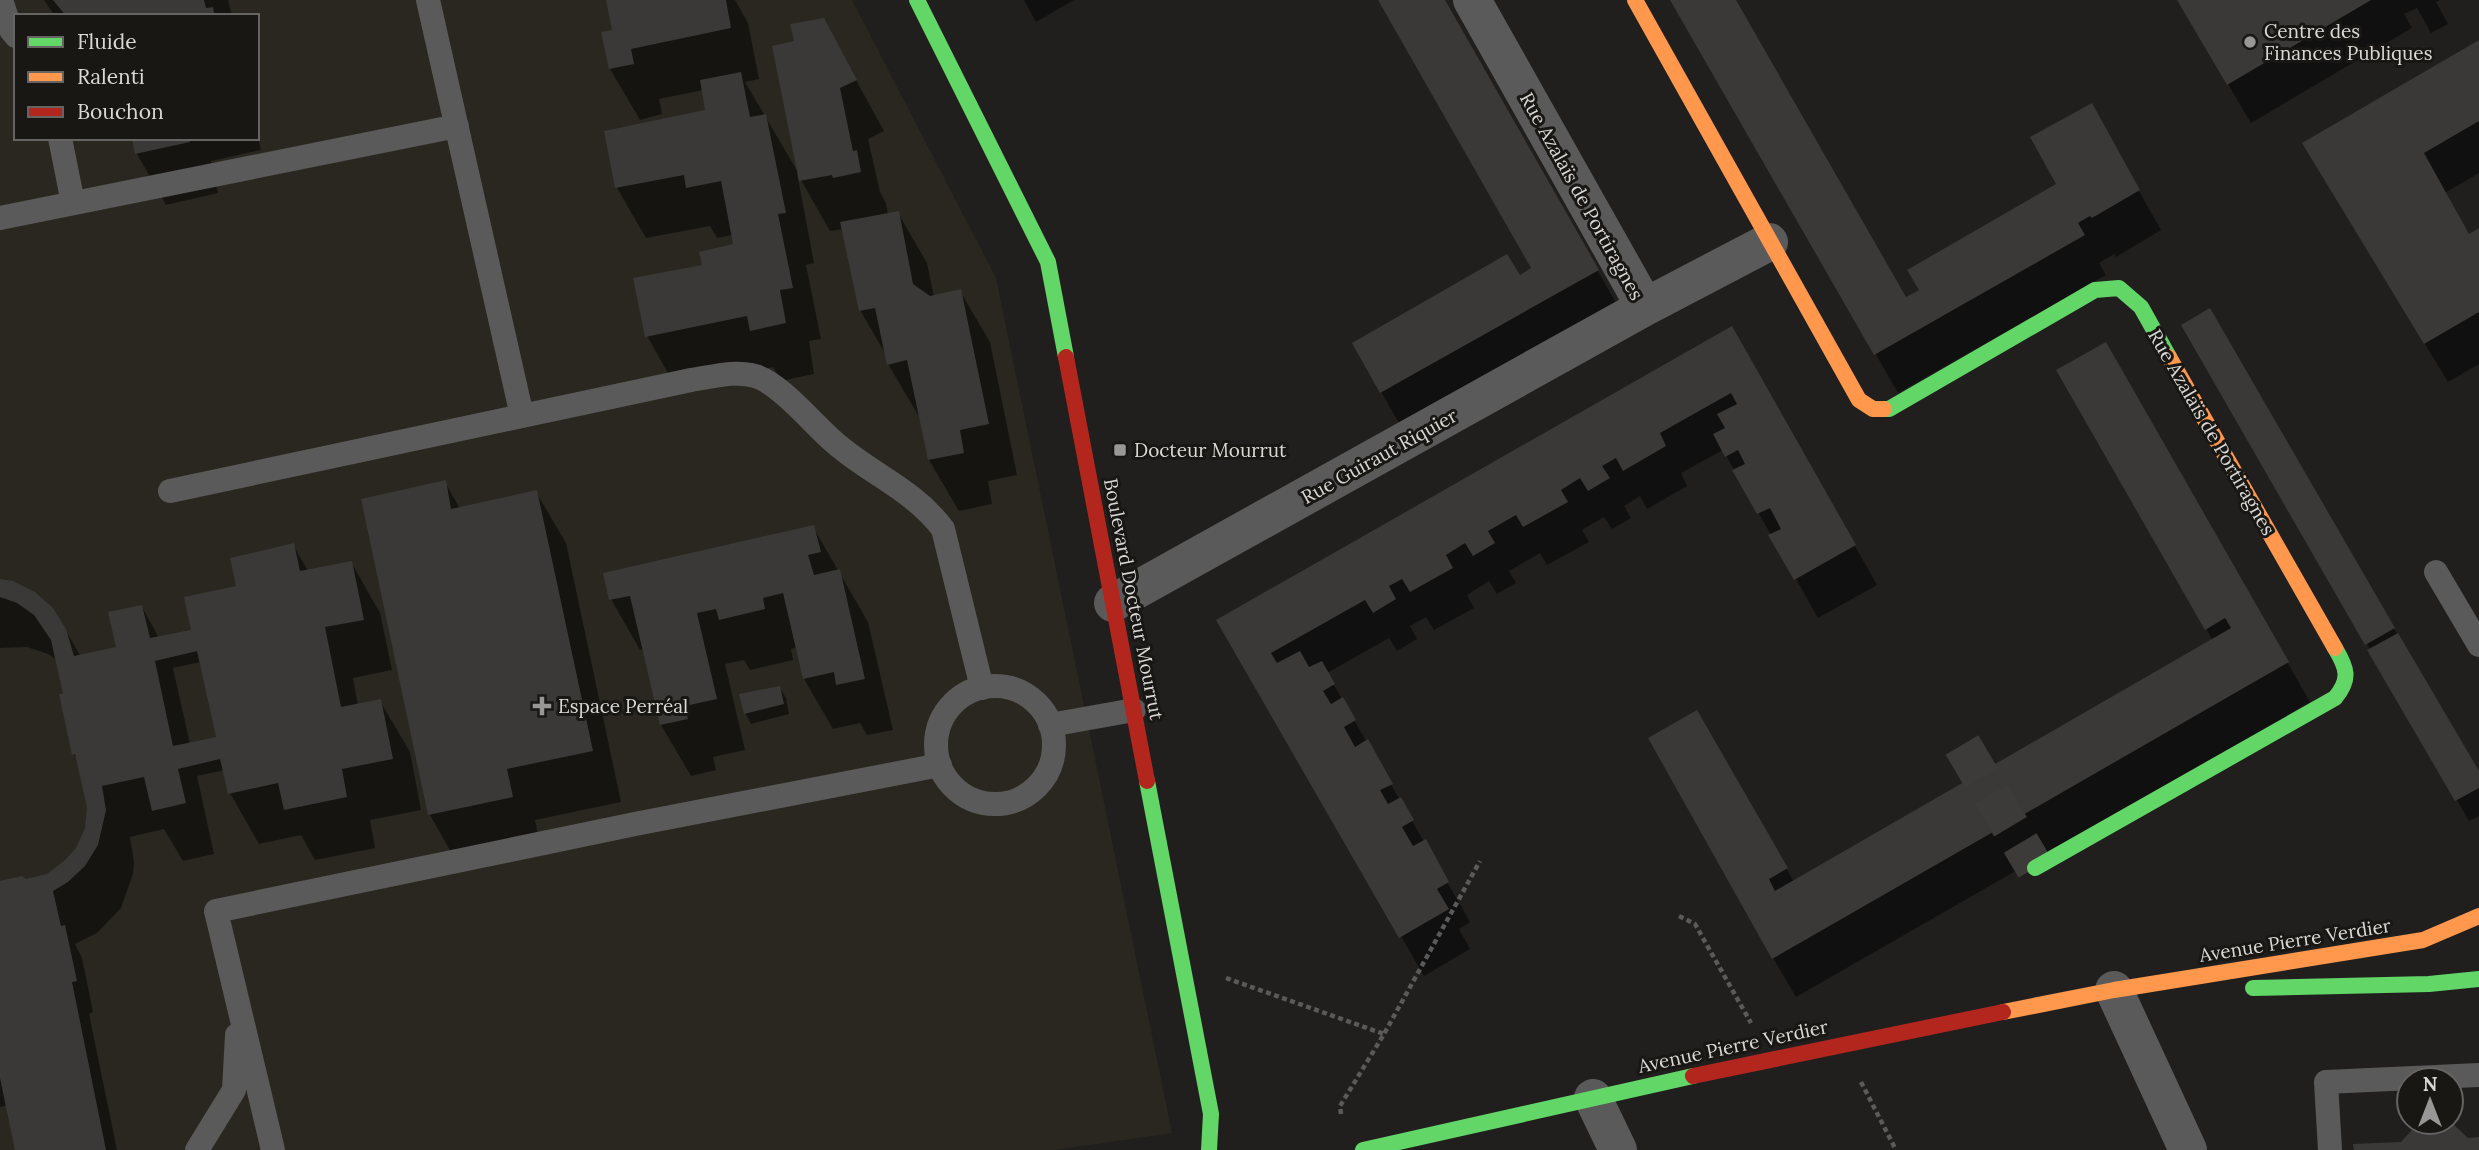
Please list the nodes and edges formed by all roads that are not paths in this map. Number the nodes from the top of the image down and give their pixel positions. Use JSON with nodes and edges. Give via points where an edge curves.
{"nodes":[{"id":1,"x":1,"y":0,"type":"edge"},
{"id":2,"x":428,"y":0,"type":"edge"},
{"id":3,"x":917,"y":0,"type":"edge"},
{"id":4,"x":1472,"y":0,"type":"edge"},
{"id":5,"x":1634,"y":0,"type":"edge"},
{"id":6,"x":14,"y":34,"type":"edge"},
{"id":7,"x":457,"y":126,"type":"junction"},
{"id":8,"x":60,"y":140,"type":"edge"},
{"id":9,"x":73,"y":203,"type":"junction"},
{"id":10,"x":0,"y":218,"type":"edge"},
{"id":11,"x":1769,"y":242,"type":"junction"},
{"id":12,"x":1645,"y":307,"type":"junction"},
{"id":13,"x":522,"y":416,"type":"junction"},
{"id":14,"x":170,"y":491,"type":"dead end"},
{"id":15,"x":2436,"y":572,"type":"dead end"},
{"id":16,"x":1113,"y":603,"type":"junction"},
{"id":17,"x":2479,"y":645,"type":"edge"},
{"id":18,"x":982,"y":688,"type":"junction"},
{"id":19,"x":1134,"y":710,"type":"junction"},
{"id":20,"x":1050,"y":725,"type":"junction"},
{"id":21,"x":940,"y":765,"type":"junction"},
{"id":22,"x":2035,"y":868,"type":"dead end"},
{"id":23,"x":2479,"y":916,"type":"edge"},
{"id":24,"x":2479,"y":979,"type":"edge"},
{"id":25,"x":2114,"y":990,"type":"junction"},
{"id":26,"x":239,"y":1005,"type":"junction"},
{"id":27,"x":2479,"y":1075,"type":"edge"},
{"id":28,"x":1593,"y":1098,"type":"junction"},
{"id":29,"x":1458,"y":1139,"type":"edge"},
{"id":30,"x":197,"y":1150,"type":"edge"},
{"id":31,"x":273,"y":1150,"type":"edge"},
{"id":32,"x":1209,"y":1150,"type":"edge"},
{"id":33,"x":1363,"y":1150,"type":"edge"},
{"id":34,"x":1618,"y":1150,"type":"edge"},
{"id":35,"x":2188,"y":1150,"type":"edge"},
{"id":36,"x":2330,"y":1150,"type":"edge"}],
"edges":[{"from":1,"to":6,"type":"lane"},
{"from":2,"to":7,"type":"lane"},
{"from":3,"to":16,"type":"street","name":"Boulevard Docteur Mourrut","via":[[1048,262]]},
{"from":4,"to":12,"type":"street","name":"Rue Azalaïs de Portiragnes"},
{"from":5,"to":11,"type":"street","name":"Rue Azalaïs de Portiragnes"},
{"from":7,"to":9,"type":"lane"},
{"from":7,"to":13,"type":"lane"},
{"from":8,"to":9,"type":"lane"},
{"from":9,"to":10,"type":"lane"},
{"from":11,"to":12,"type":"street","name":"Rue Azalaïs de Portiragnes"},
{"from":11,"to":22,"type":"street","name":"Rue Azalaïs de Portiragnes","via":[[1859,400],[1873,409],[1889,409],[2095,290],[2119,288],[2141,307],[2346,667],[2344,687],[2335,698]]},
{"from":12,"to":16,"type":"street","name":"Rue Guiraut Riquier"},
{"from":13,"to":14,"type":"lane"},
{"from":13,"to":18,"type":"lane","via":[[732,373],[757,376],[836,444],[929,509],[943,529]]},
{"from":15,"to":17,"type":"lane"},
{"from":16,"to":19,"type":"street","name":"Boulevard Docteur Mourrut"},
{"from":18,"to":20,"type":"lane","via":[[1018,691],[1034,701]]},
{"from":18,"to":21,"type":"lane","via":[[964,694],[940,722],[936,740]]},
{"from":19,"to":20,"type":"lane"},
{"from":19,"to":32,"type":"street","name":"Boulevard Docteur Mourrut","via":[[1211,1114]]},
{"from":20,"to":21,"type":"lane","via":[[1054,751],[1049,769],[1039,785],[1007,803],[971,800],[956,789]]},
{"from":21,"to":26,"type":"lane","via":[[216,911]]},
{"from":23,"to":25,"type":"street","name":"Avenue Pierre Verdier","via":[[2423,940]]},
{"from":24,"to":25,"type":"street","name":"Avenue Pierre Verdier"},
{"from":25,"to":28,"type":"street","name":"Avenue Pierre Verdier"},
{"from":25,"to":35,"type":"street"},
{"from":26,"to":30,"type":"lane","via":[[234,1090]]},
{"from":26,"to":31,"type":"lane"},
{"from":27,"to":36,"type":"lane","via":[[2326,1082]]},
{"from":28,"to":29,"type":"street","name":"Avenue Pierre Verdier"},
{"from":28,"to":34,"type":"street"},
{"from":29,"to":33,"type":"street","name":"Avenue Pierre Verdier"}]}
